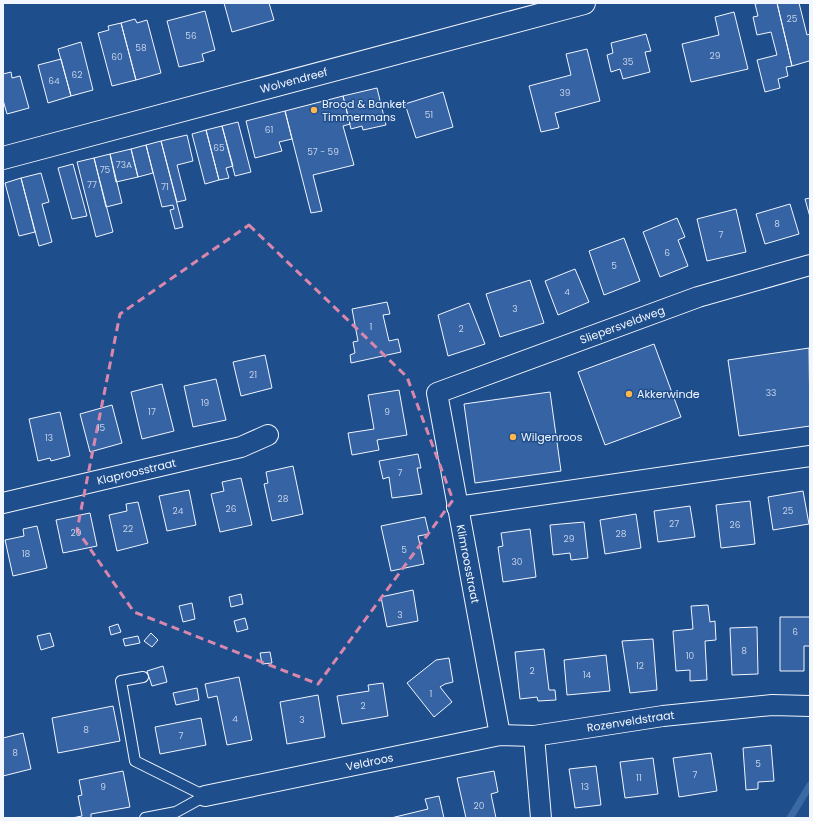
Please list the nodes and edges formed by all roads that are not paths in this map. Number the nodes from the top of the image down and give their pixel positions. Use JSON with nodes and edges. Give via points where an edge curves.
{"nodes":[{"id":1,"x":584,"y":3,"type":"edge"},
{"id":2,"x":3,"y":158,"type":"edge"},
{"id":3,"x":810,"y":265,"type":"edge"},
{"id":4,"x":436,"y":393,"type":"joint"},
{"id":5,"x":268,"y":435,"type":"dead end"},
{"id":6,"x":810,"y":456,"type":"edge"},
{"id":7,"x":3,"y":503,"type":"edge"},
{"id":8,"x":457,"y":507,"type":"junction"},
{"id":9,"x":143,"y":677,"type":"dead end"},
{"id":10,"x":810,"y":706,"type":"edge"},
{"id":11,"x":500,"y":736,"type":"junction"},
{"id":12,"x":534,"y":736,"type":"junction"},
{"id":13,"x":206,"y":796,"type":"junction"},
{"id":14,"x":173,"y":815,"type":"edge"},
{"id":15,"x":145,"y":818,"type":"edge"},
{"id":16,"x":542,"y":818,"type":"edge"}],
"edges":[{"from":1,"to":2,"type":"street","name":"Wolvendreef"},
{"from":3,"to":4,"type":"street","name":"Sliepersveldweg","via":[[698,297]]},
{"from":4,"to":8,"type":"street","name":"Klimroosstraat"},
{"from":5,"to":7,"type":"street","name":"Klaproosstraat","via":[[241,447]]},
{"from":6,"to":8,"type":"street"},
{"from":8,"to":11,"type":"street","name":"Klimroosstraat"},
{"from":9,"to":13,"type":"lane","via":[[121,681],[134,761]]},
{"from":10,"to":12,"type":"street","name":"Rozenveldstraat","via":[[772,705],[663,716]]},
{"from":11,"to":12,"type":"street","name":"Veldroos"},
{"from":11,"to":13,"type":"street","name":"Veldroos"},
{"from":12,"to":16,"type":"street"},
{"from":13,"to":14,"type":"lane"},
{"from":14,"to":15,"type":"lane"}]}
